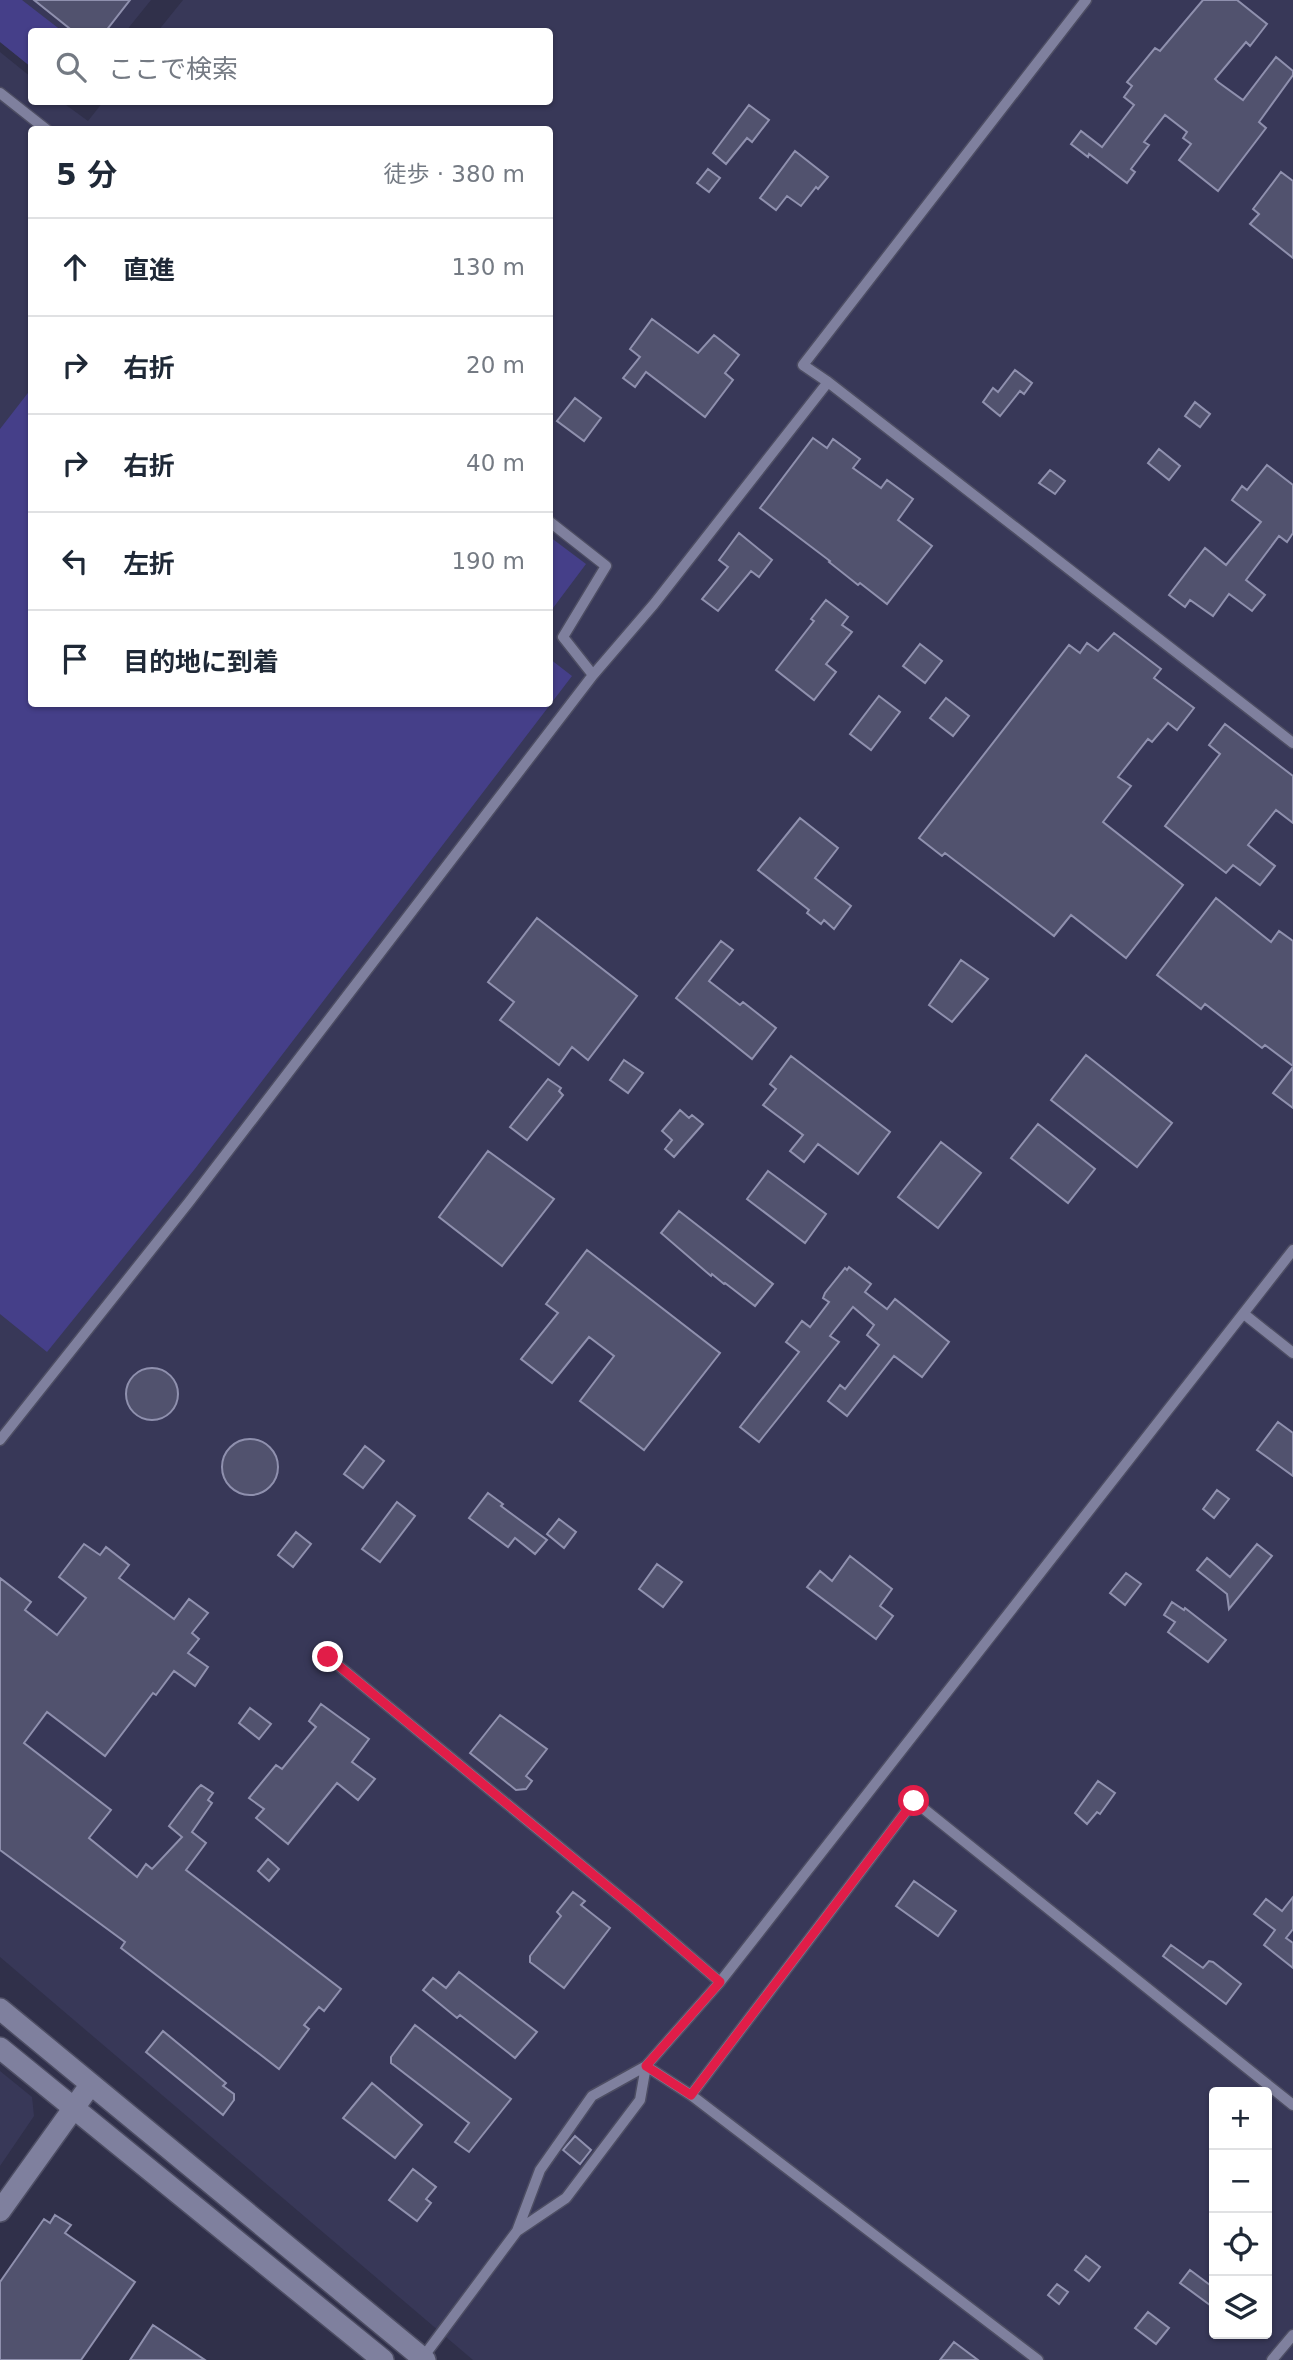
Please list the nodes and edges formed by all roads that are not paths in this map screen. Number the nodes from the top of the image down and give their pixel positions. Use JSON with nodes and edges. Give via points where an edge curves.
{"nodes":[{"id":1,"x":1086,"y":0,"type":"edge"},
{"id":2,"x":0,"y":93,"type":"edge"},
{"id":3,"x":42,"y":126,"type":"edge"},
{"id":4,"x":828,"y":382,"type":"junction"},
{"id":5,"x":553,"y":524,"type":"edge"},
{"id":6,"x":593,"y":675,"type":"junction"},
{"id":7,"x":1293,"y":743,"type":"edge"},
{"id":8,"x":1293,"y":1250,"type":"edge"},
{"id":9,"x":1244,"y":1314,"type":"junction"},
{"id":10,"x":1293,"y":1353,"type":"edge"},
{"id":11,"x":0,"y":1440,"type":"edge"},
{"id":12,"x":328,"y":1657,"type":"dead end"},
{"id":13,"x":720,"y":1982,"type":"junction"},
{"id":14,"x":0,"y":2009,"type":"edge"},
{"id":15,"x":0,"y":2048,"type":"edge"},
{"id":16,"x":646,"y":2066,"type":"junction"},
{"id":17,"x":91,"y":2084,"type":"junction"},
{"id":18,"x":691,"y":2095,"type":"junction"},
{"id":19,"x":1293,"y":2105,"type":"edge"},
{"id":20,"x":72,"y":2109,"type":"junction"},
{"id":21,"x":0,"y":2211,"type":"edge"},
{"id":22,"x":517,"y":2231,"type":"junction"},
{"id":23,"x":1293,"y":2335,"type":"edge"},
{"id":24,"x":422,"y":2359,"type":"edge"},
{"id":25,"x":383,"y":2360,"type":"edge"},
{"id":26,"x":1038,"y":2360,"type":"edge"},
{"id":27,"x":1272,"y":2360,"type":"edge"}],
"edges":[{"from":1,"to":4,"type":"lane","via":[[803,365]]},
{"from":2,"to":3,"type":"lane"},
{"from":4,"to":6,"type":"lane"},
{"from":4,"to":7,"type":"lane"},
{"from":5,"to":6,"type":"lane","via":[[606,566],[563,637]]},
{"from":6,"to":11,"type":"lane","via":[[189,1202]]},
{"from":8,"to":9,"type":"lane"},
{"from":9,"to":10,"type":"lane"},
{"from":9,"to":13,"type":"lane"},
{"from":12,"to":13,"type":"lane"},
{"from":13,"to":16,"type":"lane"},
{"from":14,"to":17,"type":"street"},
{"from":15,"to":20,"type":"street"},
{"from":16,"to":18,"type":"lane"},
{"from":16,"to":22,"type":"lane","via":[[640,2100],[566,2198]]},
{"from":16,"to":22,"type":"lane","via":[[592,2095],[540,2169]]},
{"from":17,"to":20,"type":"street"},
{"from":17,"to":24,"type":"street"},
{"from":18,"to":19,"type":"lane","via":[[914,1801]]},
{"from":18,"to":26,"type":"lane"},
{"from":20,"to":21,"type":"street"},
{"from":20,"to":25,"type":"street"},
{"from":22,"to":24,"type":"lane"},
{"from":23,"to":27,"type":"lane"}]}
